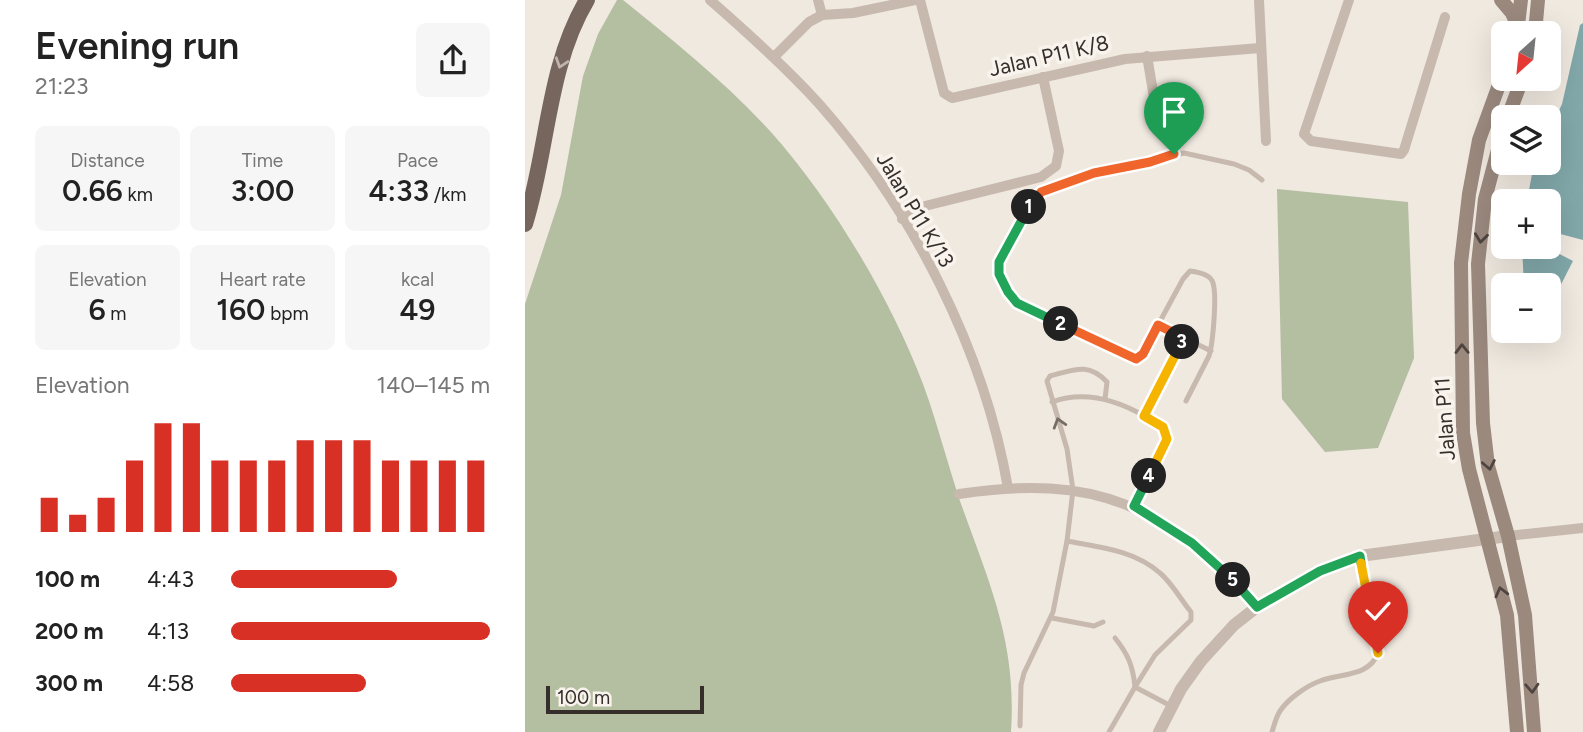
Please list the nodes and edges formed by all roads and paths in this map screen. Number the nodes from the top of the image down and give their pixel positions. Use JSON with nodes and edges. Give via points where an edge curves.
{"nodes":[{"id":1,"x":587,"y":0,"type":"edge"},
{"id":2,"x":710,"y":0,"type":"edge"},
{"id":3,"x":818,"y":0,"type":"edge"},
{"id":4,"x":915,"y":0,"type":"edge"},
{"id":5,"x":920,"y":0,"type":"edge"},
{"id":6,"x":1259,"y":0,"type":"edge"},
{"id":7,"x":1349,"y":0,"type":"edge"},
{"id":8,"x":1501,"y":0,"type":"edge"},
{"id":9,"x":1521,"y":0,"type":"edge"},
{"id":10,"x":1530,"y":0,"type":"edge"},
{"id":11,"x":1538,"y":0,"type":"edge"},
{"id":12,"x":822,"y":15,"type":"junction"},
{"id":13,"x":1445,"y":17,"type":"dead end"},
{"id":14,"x":1538,"y":17,"type":"junction"},
{"id":15,"x":1515,"y":21,"type":"edge"},
{"id":16,"x":1519,"y":21,"type":"edge"},
{"id":17,"x":1537,"y":21,"type":"edge"},
{"id":18,"x":1260,"y":48,"type":"junction"},
{"id":19,"x":1147,"y":56,"type":"junction"},
{"id":20,"x":774,"y":57,"type":"junction"},
{"id":21,"x":1043,"y":78,"type":"junction"},
{"id":22,"x":1497,"y":91,"type":"edge"},
{"id":23,"x":1160,"y":133,"type":"dead end"},
{"id":24,"x":1266,"y":141,"type":"dead end"},
{"id":25,"x":1491,"y":173,"type":"edge"},
{"id":26,"x":1262,"y":180,"type":"dead end"},
{"id":27,"x":902,"y":219,"type":"junction"},
{"id":28,"x":525,"y":224,"type":"edge"},
{"id":29,"x":1158,"y":325,"type":"junction"},
{"id":30,"x":1184,"y":338,"type":"junction"},
{"id":31,"x":1211,"y":351,"type":"junction"},
{"id":32,"x":1105,"y":399,"type":"junction"},
{"id":33,"x":1186,"y":401,"type":"dead end"},
{"id":34,"x":1052,"y":402,"type":"junction"},
{"id":35,"x":1144,"y":416,"type":"junction"},
{"id":36,"x":1008,"y":488,"type":"junction"},
{"id":37,"x":1073,"y":490,"type":"junction"},
{"id":38,"x":959,"y":494,"type":"dead end"},
{"id":39,"x":1134,"y":506,"type":"junction"},
{"id":40,"x":1583,"y":528,"type":"edge"},
{"id":41,"x":1508,"y":536,"type":"junction"},
{"id":42,"x":1487,"y":537,"type":"junction"},
{"id":43,"x":1067,"y":541,"type":"junction"},
{"id":44,"x":1360,"y":556,"type":"junction"},
{"id":45,"x":1257,"y":607,"type":"junction"},
{"id":46,"x":1052,"y":618,"type":"junction"},
{"id":47,"x":1103,"y":622,"type":"dead end"},
{"id":48,"x":1115,"y":638,"type":"dead end"},
{"id":49,"x":1135,"y":687,"type":"junction"},
{"id":50,"x":1171,"y":706,"type":"junction"},
{"id":51,"x":1020,"y":726,"type":"dead end"},
{"id":52,"x":1109,"y":732,"type":"edge"},
{"id":53,"x":1159,"y":732,"type":"edge"},
{"id":54,"x":1272,"y":732,"type":"edge"},
{"id":55,"x":1517,"y":732,"type":"edge"},
{"id":56,"x":1534,"y":732,"type":"edge"}],
"edges":[{"from":1,"to":28,"type":"main road","one_way":true,"via":[[556,79]]},
{"from":2,"to":20,"type":"street","name":"Jalan P11 K/13"},
{"from":3,"to":12,"type":"street"},
{"from":4,"to":12,"type":"street"},
{"from":5,"to":21,"type":"street","name":"Jalan P11 K/8","via":[[947,97]]},
{"from":6,"to":18,"type":"street"},
{"from":7,"to":13,"type":"street","via":[[1306,138],[1401,154]]},
{"from":8,"to":15,"type":"main road"},
{"from":9,"to":16,"type":"main road"},
{"from":10,"to":14,"type":"main road"},
{"from":11,"to":14,"type":"main road"},
{"from":12,"to":20,"type":"street"},
{"from":14,"to":17,"type":"main road"},
{"from":18,"to":19,"type":"street","name":"Jalan P11 K/8"},
{"from":18,"to":24,"type":"street"},
{"from":19,"to":21,"type":"street","name":"Jalan P11 K/8"},
{"from":19,"to":23,"type":"street"},
{"from":20,"to":27,"type":"street","name":"Jalan P11 K/13","via":[[856,149]]},
{"from":21,"to":27,"type":"street","via":[[1059,151],[1056,166],[1041,177],[925,206]]},
{"from":42,"to":22,"type":"main road","name":"Jalan P11","one_way":true,"via":[[1463,433],[1461,263],[1479,140]]},
{"from":25,"to":41,"type":"main road","name":"Jalan P11","one_way":true,"via":[[1478,278],[1483,423],[1488,466]]},
{"from":26,"to":29,"type":"lane","via":[[1234,164],[1174,154],[1094,173],[1041,192],[1031,202],[998,269],[1013,299],[1130,358],[1143,354]]},
{"from":27,"to":36,"type":"street","name":"Jalan P11 K/13","via":[[975,366]]},
{"from":29,"to":30,"type":"lane"},
{"from":29,"to":31,"type":"lane","via":[[1186,274],[1194,271],[1208,277],[1214,284]]},
{"from":30,"to":31,"type":"lane"},
{"from":30,"to":35,"type":"lane"},
{"from":31,"to":33,"type":"lane"},
{"from":32,"to":34,"type":"lane","via":[[1079,396]]},
{"from":32,"to":34,"type":"lane","via":[[1107,382],[1091,369],[1077,369],[1048,378]]},
{"from":32,"to":35,"type":"lane"},
{"from":37,"to":34,"type":"lane","one_way":true,"via":[[1067,449]]},
{"from":35,"to":39,"type":"lane","via":[[1163,427],[1167,439]]},
{"from":36,"to":37,"type":"street"},
{"from":36,"to":38,"type":"street"},
{"from":37,"to":39,"type":"street"},
{"from":37,"to":43,"type":"lane"},
{"from":39,"to":45,"type":"street","via":[[1192,543]]},
{"from":40,"to":41,"type":"street"},
{"from":41,"to":42,"type":"street"},
{"from":41,"to":56,"type":"main road","name":"Jalan P11","one_way":true,"via":[[1525,615]]},
{"from":42,"to":44,"type":"street"},
{"from":55,"to":42,"type":"main road","name":"Jalan P11","one_way":true,"via":[[1507,615]]},
{"from":43,"to":46,"type":"lane"},
{"from":43,"to":49,"type":"lane","via":[[1121,551],[1142,562],[1161,574],[1191,612],[1191,620],[1155,655]]},
{"from":44,"to":45,"type":"street","via":[[1320,571]]},
{"from":44,"to":54,"type":"lane","via":[[1378,653],[1374,663],[1299,692],[1280,711]]},
{"from":45,"to":50,"type":"street","via":[[1201,661]]},
{"from":46,"to":47,"type":"lane","via":[[1094,626]]},
{"from":46,"to":51,"type":"lane","via":[[1024,673]]},
{"from":48,"to":49,"type":"lane","via":[[1133,668]]},
{"from":49,"to":50,"type":"lane"},
{"from":49,"to":52,"type":"lane"},
{"from":50,"to":53,"type":"street"}]}
